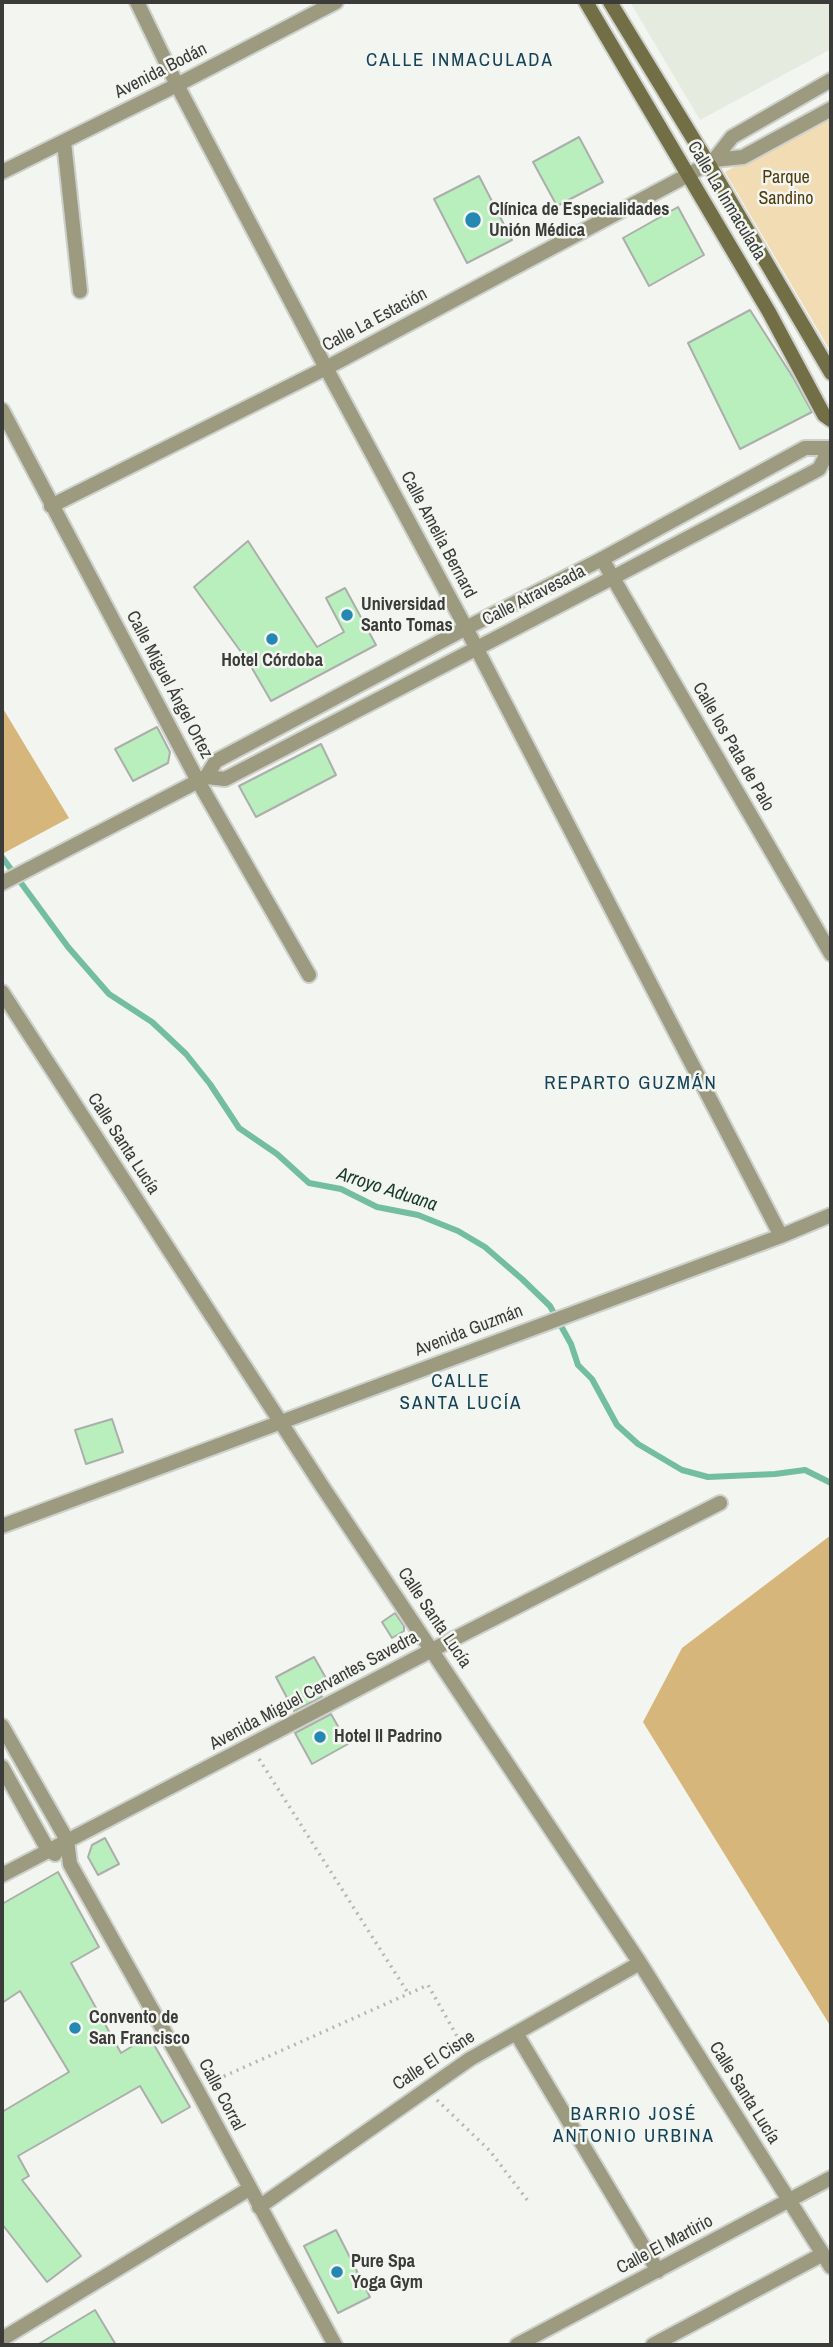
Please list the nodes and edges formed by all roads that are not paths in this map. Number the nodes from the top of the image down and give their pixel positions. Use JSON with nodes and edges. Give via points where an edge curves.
{"nodes":[{"id":1,"x":137,"y":2,"type":"edge"},
{"id":2,"x":336,"y":2,"type":"edge"},
{"id":3,"x":586,"y":2,"type":"edge"},
{"id":4,"x":610,"y":2,"type":"edge"},
{"id":5,"x":626,"y":27,"type":"junction"},
{"id":6,"x":607,"y":38,"type":"junction"},
{"id":7,"x":831,"y":80,"type":"edge"},
{"id":8,"x":177,"y":85,"type":"junction"},
{"id":9,"x":831,"y":110,"type":"edge"},
{"id":10,"x":64,"y":142,"type":"junction"},
{"id":11,"x":711,"y":162,"type":"junction"},
{"id":12,"x":2,"y":173,"type":"edge"},
{"id":13,"x":688,"y":175,"type":"junction"},
{"id":14,"x":80,"y":291,"type":"dead end"},
{"id":15,"x":789,"y":300,"type":"junction"},
{"id":16,"x":769,"y":312,"type":"junction"},
{"id":17,"x":326,"y":368,"type":"junction"},
{"id":18,"x":831,"y":373,"type":"edge"},
{"id":19,"x":2,"y":410,"type":"edge"},
{"id":20,"x":831,"y":420,"type":"edge"},
{"id":21,"x":831,"y":448,"type":"edge"},
{"id":22,"x":718,"y":495,"type":"junction"},
{"id":23,"x":51,"y":506,"type":"junction"},
{"id":24,"x":729,"y":516,"type":"junction"},
{"id":25,"x":602,"y":559,"type":"junction"},
{"id":26,"x":612,"y":578,"type":"junction"},
{"id":27,"x":466,"y":628,"type":"junction"},
{"id":28,"x":476,"y":647,"type":"junction"},
{"id":29,"x":329,"y":701,"type":"junction"},
{"id":30,"x":339,"y":719,"type":"junction"},
{"id":31,"x":202,"y":779,"type":"junction"},
{"id":32,"x":2,"y":883,"type":"edge"},
{"id":33,"x":831,"y":954,"type":"edge"},
{"id":34,"x":309,"y":975,"type":"dead end"},
{"id":35,"x":2,"y":992,"type":"edge"},
{"id":36,"x":831,"y":1215,"type":"edge"},
{"id":37,"x":781,"y":1236,"type":"junction"},
{"id":38,"x":282,"y":1422,"type":"junction"},
{"id":39,"x":720,"y":1503,"type":"dead end"},
{"id":40,"x":2,"y":1526,"type":"edge"},
{"id":41,"x":432,"y":1650,"type":"junction"},
{"id":42,"x":2,"y":1726,"type":"edge"},
{"id":43,"x":2,"y":1767,"type":"edge"},
{"id":44,"x":67,"y":1840,"type":"junction"},
{"id":45,"x":48,"y":1850,"type":"junction"},
{"id":46,"x":70,"y":1864,"type":"junction"},
{"id":47,"x":2,"y":1875,"type":"edge"},
{"id":48,"x":640,"y":1963,"type":"junction"},
{"id":49,"x":516,"y":2033,"type":"junction"},
{"id":50,"x":831,"y":2178,"type":"edge"},
{"id":51,"x":249,"y":2189,"type":"junction"},
{"id":52,"x":789,"y":2201,"type":"junction"},
{"id":53,"x":259,"y":2207,"type":"junction"},
{"id":54,"x":827,"y":2260,"type":"edge"},
{"id":55,"x":659,"y":2272,"type":"junction"},
{"id":56,"x":2,"y":2339,"type":"edge"},
{"id":57,"x":335,"y":2345,"type":"edge"},
{"id":58,"x":517,"y":2345,"type":"edge"},
{"id":59,"x":653,"y":2345,"type":"edge"}],
"edges":[{"from":1,"to":8,"type":"street","name":"Calle Amelia Bernard"},
{"from":2,"to":8,"type":"street","name":"Avenida Bodán"},
{"from":3,"to":6,"type":"main road","name":"Calle La Inmaculada"},
{"from":4,"to":5,"type":"main road","name":"Calle La Inmaculada"},
{"from":5,"to":6,"type":"main road"},
{"from":5,"to":11,"type":"main road","name":"Calle La Inmaculada"},
{"from":6,"to":13,"type":"main road","name":"Calle La Inmaculada"},
{"from":7,"to":11,"type":"street","name":"Calle La Estación","via":[[732,137]]},
{"from":8,"to":10,"type":"street","name":"Avenida Bodán"},
{"from":8,"to":17,"type":"street","name":"Calle Amelia Bernard"},
{"from":9,"to":11,"type":"street","name":"Calle La Estación","via":[[743,157]]},
{"from":10,"to":12,"type":"street","name":"Avenida Bodán"},
{"from":10,"to":14,"type":"street"},
{"from":11,"to":13,"type":"street","name":"Calle La Estación"},
{"from":11,"to":15,"type":"main road","name":"Calle La Inmaculada"},
{"from":13,"to":16,"type":"main road","name":"Calle La Inmaculada"},
{"from":13,"to":17,"type":"street","name":"Calle La Estación"},
{"from":15,"to":16,"type":"main road"},
{"from":15,"to":18,"type":"main road","name":"Calle La Inmaculada"},
{"from":16,"to":20,"type":"main road","name":"Calle La Inmaculada","via":[[824,415]]},
{"from":17,"to":23,"type":"street","name":"Calle La Estación"},
{"from":17,"to":27,"type":"street","name":"Calle Amelia Bernard"},
{"from":19,"to":23,"type":"street","name":"Calle Miguel Ángel Ortez"},
{"from":21,"to":22,"type":"street","name":"Calle Atravesada","via":[[805,447]]},
{"from":21,"to":24,"type":"street","name":"Calle Atravesada","via":[[819,469]]},
{"from":22,"to":24,"type":"street"},
{"from":22,"to":25,"type":"street","name":"Calle Atravesada"},
{"from":23,"to":31,"type":"street","name":"Calle Miguel Ángel Ortez"},
{"from":24,"to":26,"type":"street","name":"Calle Atravesada"},
{"from":25,"to":26,"type":"street","name":"Calle los Pata de Palo"},
{"from":25,"to":27,"type":"street","name":"Calle Atravesada"},
{"from":26,"to":28,"type":"street","name":"Calle Atravesada"},
{"from":26,"to":33,"type":"street","name":"Calle los Pata de Palo"},
{"from":27,"to":28,"type":"street","name":"Calle Amelia Bernard"},
{"from":27,"to":29,"type":"street","name":"Calle Atravesada"},
{"from":28,"to":30,"type":"street","name":"Calle Atravesada"},
{"from":28,"to":37,"type":"street","name":"Calle Amelia Bernard"},
{"from":29,"to":30,"type":"street"},
{"from":29,"to":31,"type":"street","name":"Calle Atravesada","via":[[216,761]]},
{"from":30,"to":31,"type":"street","name":"Calle Atravesada","via":[[225,779]]},
{"from":31,"to":32,"type":"street","name":"Calle Atravesada"},
{"from":31,"to":34,"type":"street","name":"Calle Miguel Ángel Ortez"},
{"from":35,"to":38,"type":"street","name":"Calle Santa Lucía"},
{"from":36,"to":37,"type":"street","name":"Avenida Guzmán"},
{"from":37,"to":38,"type":"street","name":"Avenida Guzmán"},
{"from":38,"to":40,"type":"street","name":"Avenida Guzmán"},
{"from":38,"to":41,"type":"street","name":"Calle Santa Lucía"},
{"from":39,"to":41,"type":"street","name":"Avenida Miguel Cervantes Savedra"},
{"from":41,"to":44,"type":"street","name":"Avenida Miguel Cervantes Savedra"},
{"from":41,"to":48,"type":"street","name":"Calle Santa Lucía"},
{"from":42,"to":44,"type":"street","name":"Calle Corral"},
{"from":43,"to":45,"type":"street","name":"Calle Corral"},
{"from":44,"to":45,"type":"street","name":"Avenida Miguel Cervantes Savedra"},
{"from":44,"to":46,"type":"street","name":"Calle Corral"},
{"from":45,"to":46,"type":"street","name":"Calle Corral"},
{"from":45,"to":47,"type":"street","name":"Avenida Miguel Cervantes Savedra"},
{"from":46,"to":51,"type":"street","name":"Calle Corral"},
{"from":48,"to":49,"type":"street","name":"Calle El Cisne"},
{"from":48,"to":52,"type":"street","name":"Calle Santa Lucía"},
{"from":49,"to":53,"type":"street","name":"Calle El Cisne","via":[[425,2089]]},
{"from":49,"to":55,"type":"street"},
{"from":50,"to":52,"type":"street","name":"Calle El Martirio"},
{"from":51,"to":53,"type":"street","name":"Calle Corral"},
{"from":51,"to":56,"type":"street"},
{"from":52,"to":54,"type":"street","name":"Calle Santa Lucía"},
{"from":52,"to":55,"type":"street","name":"Calle El Martirio"},
{"from":53,"to":57,"type":"street","name":"Calle Corral"},
{"from":54,"to":59,"type":"street"},
{"from":55,"to":58,"type":"street","name":"Calle El Martirio"}]}
